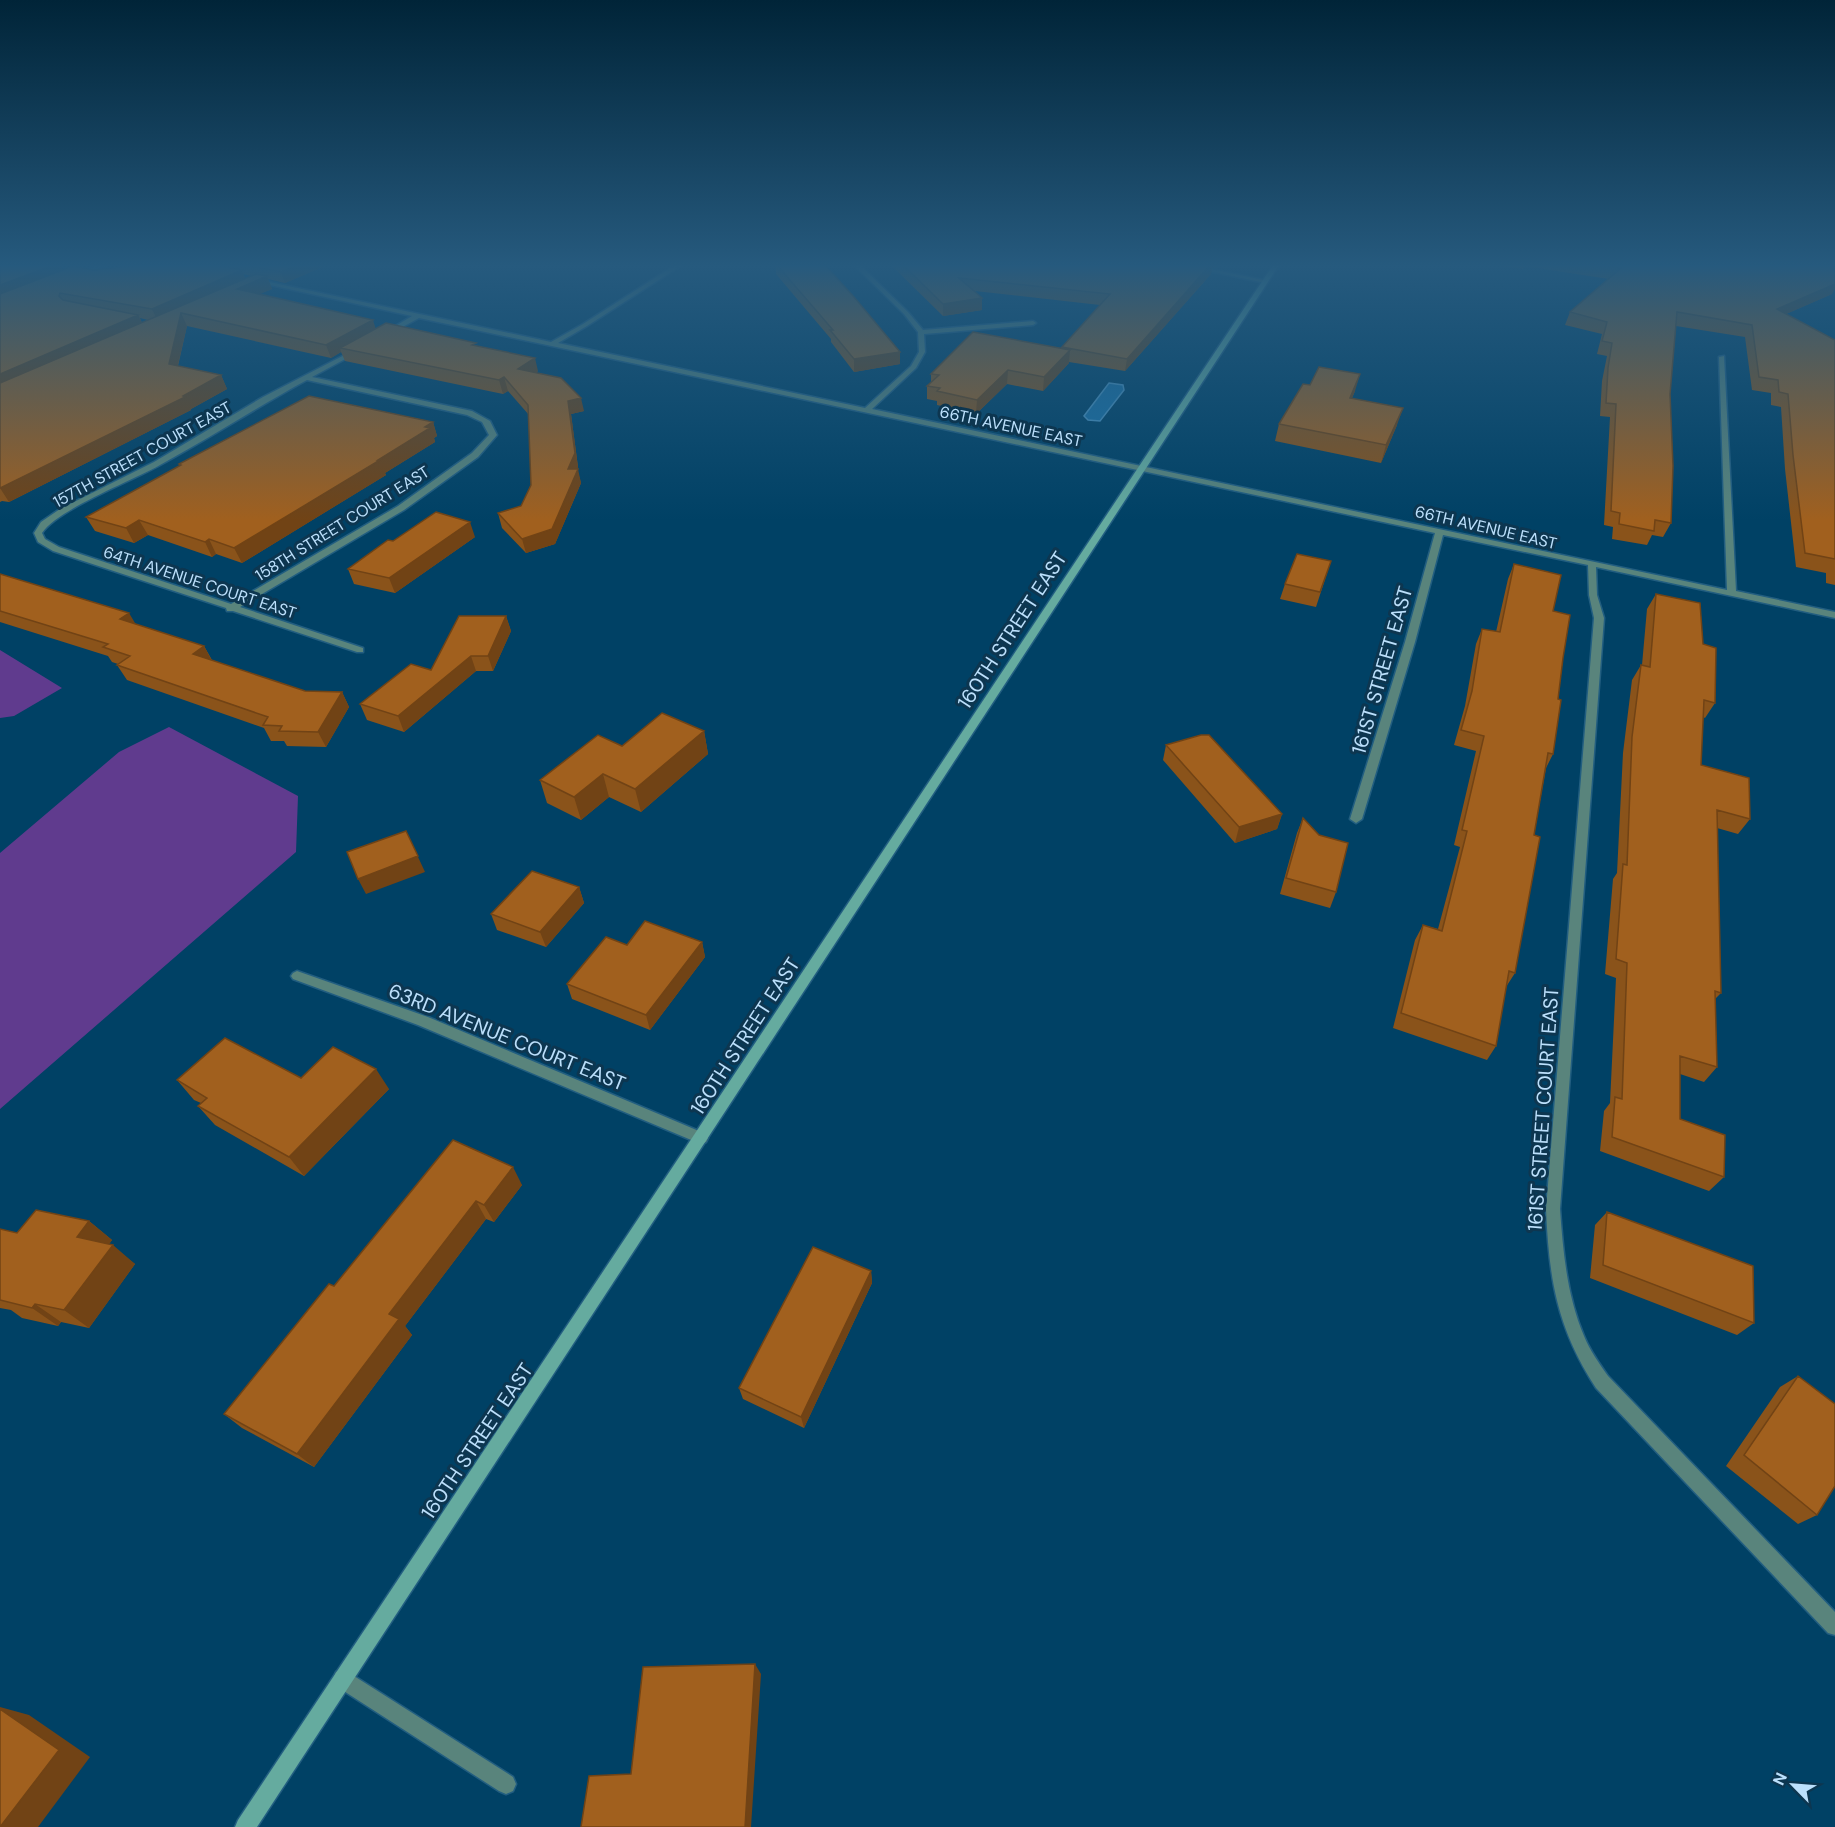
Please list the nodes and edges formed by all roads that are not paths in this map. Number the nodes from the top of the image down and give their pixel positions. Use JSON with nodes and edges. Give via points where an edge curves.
{"nodes":[{"id":1,"x":357,"y":350,"type":"edge"},
{"id":2,"x":581,"y":350,"type":"edge"},
{"id":3,"x":922,"y":350,"type":"edge"},
{"id":4,"x":1219,"y":350,"type":"edge"},
{"id":5,"x":1722,"y":357,"type":"dead end"},
{"id":6,"x":306,"y":378,"type":"junction"},
{"id":7,"x":867,"y":410,"type":"junction"},
{"id":8,"x":1142,"y":467,"type":"junction"},
{"id":9,"x":1440,"y":530,"type":"junction"},
{"id":10,"x":38,"y":532,"type":"joint"},
{"id":11,"x":1592,"y":565,"type":"junction"},
{"id":12,"x":1732,"y":593,"type":"junction"},
{"id":13,"x":230,"y":609,"type":"junction"},
{"id":14,"x":1835,"y":615,"type":"edge"},
{"id":15,"x":360,"y":651,"type":"dead end"},
{"id":16,"x":1356,"y":819,"type":"dead end"},
{"id":17,"x":297,"y":976,"type":"dead end"},
{"id":18,"x":701,"y":1138,"type":"junction"},
{"id":19,"x":1835,"y":1626,"type":"edge"},
{"id":20,"x":343,"y":1679,"type":"junction"},
{"id":21,"x":506,"y":1784,"type":"dead end"},
{"id":22,"x":245,"y":1827,"type":"edge"}],
"edges":[{"from":1,"to":6,"type":"street","name":"157TH STREET COURT EAST"},
{"from":2,"to":7,"type":"street","name":"66TH AVENUE EAST"},
{"from":3,"to":7,"type":"street","via":[[914,367]]},
{"from":4,"to":8,"type":"main road","name":"160TH STREET EAST"},
{"from":5,"to":12,"type":"street"},
{"from":6,"to":10,"type":"street","name":"157TH STREET COURT EAST","via":[[157,464],[63,511]]},
{"from":6,"to":13,"type":"street","name":"158TH STREET COURT EAST","via":[[469,413],[488,424],[493,435],[475,455],[401,508]]},
{"from":7,"to":8,"type":"street","name":"66TH AVENUE EAST"},
{"from":8,"to":9,"type":"street","name":"66TH AVENUE EAST"},
{"from":8,"to":18,"type":"main road","name":"160TH STREET EAST"},
{"from":9,"to":11,"type":"street","name":"66TH AVENUE EAST"},
{"from":9,"to":16,"type":"street","name":"161ST STREET EAST"},
{"from":10,"to":13,"type":"street","name":"64TH AVENUE COURT EAST","via":[[41,540],[56,549]]},
{"from":11,"to":12,"type":"street","name":"66TH AVENUE EAST"},
{"from":11,"to":19,"type":"street","name":"161ST STREET COURT EAST","via":[[1599,618],[1553,1209],[1555,1259],[1577,1339],[1602,1382]]},
{"from":12,"to":14,"type":"street","name":"66TH AVENUE EAST"},
{"from":13,"to":15,"type":"street","name":"64TH AVENUE COURT EAST"},
{"from":17,"to":18,"type":"street","name":"63RD AVENUE COURT EAST","via":[[423,1021]]},
{"from":18,"to":20,"type":"main road","name":"160TH STREET EAST"},
{"from":20,"to":21,"type":"street"},
{"from":20,"to":22,"type":"main road","name":"160TH STREET EAST"}]}
